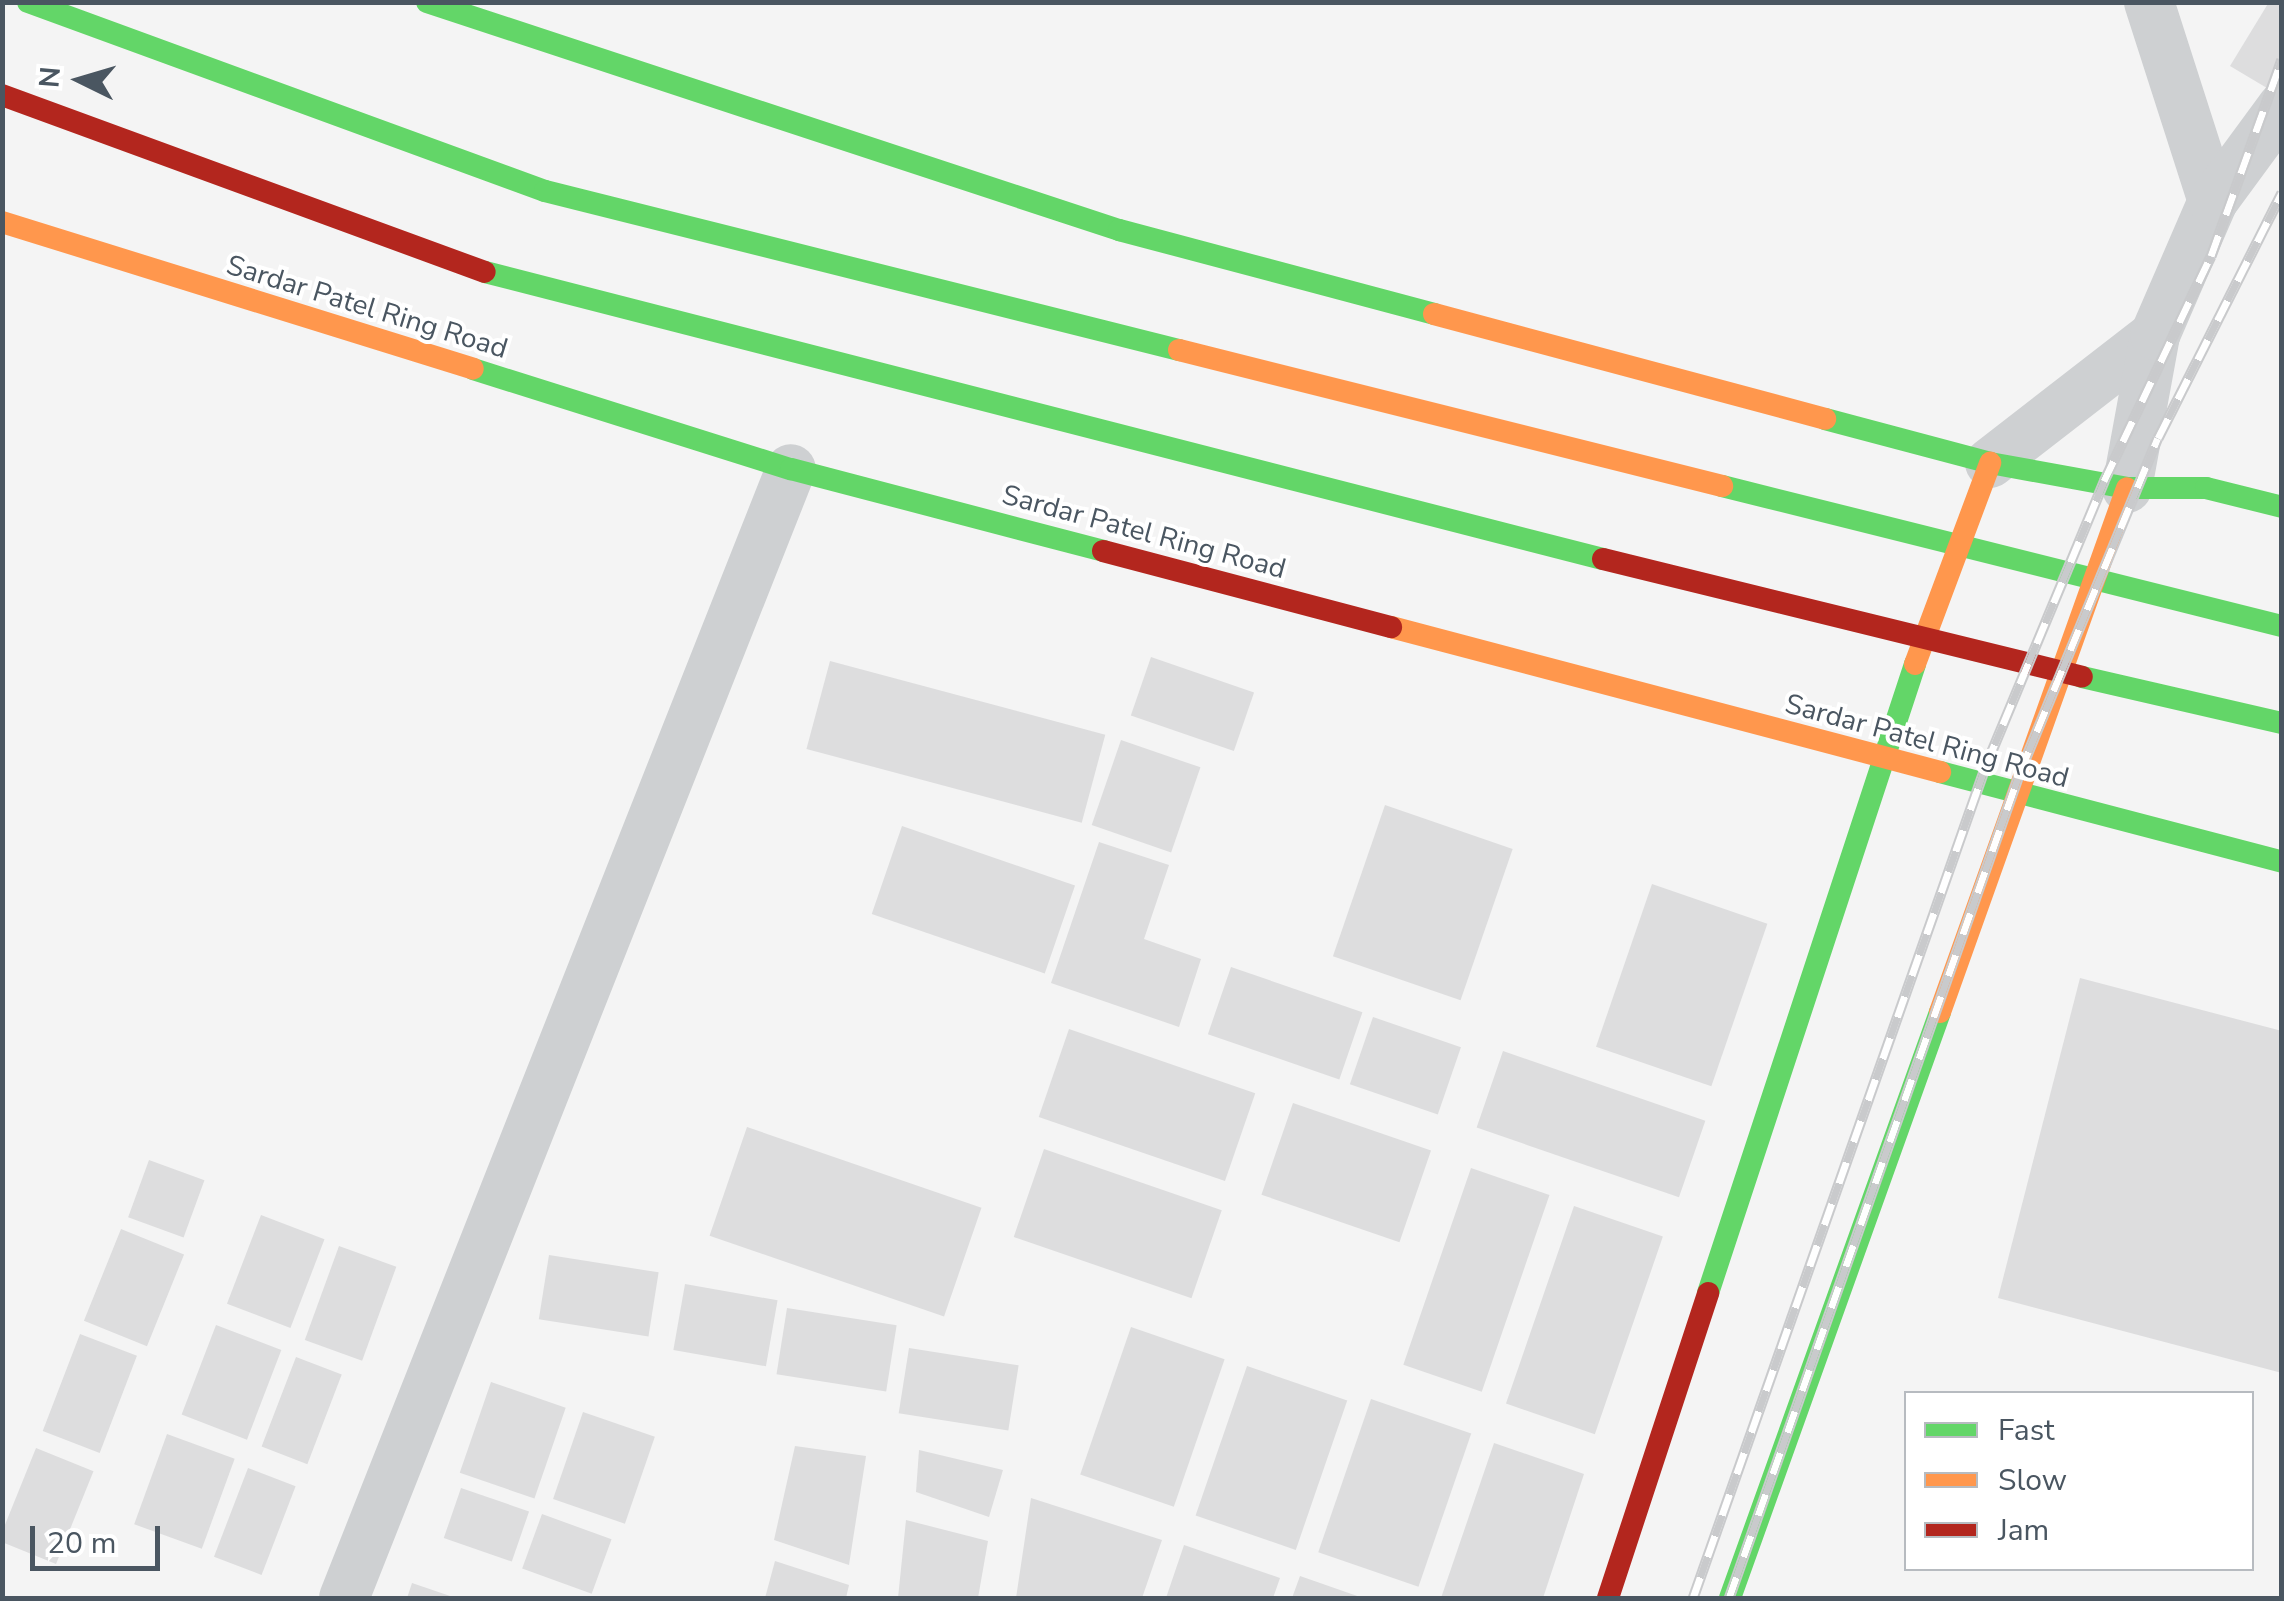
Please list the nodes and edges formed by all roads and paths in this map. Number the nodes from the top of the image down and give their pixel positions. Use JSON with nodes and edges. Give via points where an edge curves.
{"nodes":[{"id":1,"x":28,"y":2,"type":"edge"},
{"id":2,"x":426,"y":2,"type":"edge"},
{"id":3,"x":2149,"y":2,"type":"edge"},
{"id":4,"x":2,"y":95,"type":"edge"},
{"id":5,"x":2282,"y":106,"type":"edge"},
{"id":6,"x":2213,"y":201,"type":"junction"},
{"id":7,"x":2,"y":222,"type":"edge"},
{"id":8,"x":2155,"y":335,"type":"junction"},
{"id":9,"x":1990,"y":464,"type":"junction"},
{"id":10,"x":792,"y":469,"type":"junction"},
{"id":11,"x":2127,"y":488,"type":"junction"},
{"id":12,"x":2282,"y":507,"type":"edge"},
{"id":13,"x":1954,"y":546,"type":"junction"},
{"id":14,"x":2092,"y":581,"type":"junction"},
{"id":15,"x":2282,"y":626,"type":"edge"},
{"id":16,"x":1924,"y":641,"type":"junction"},
{"id":17,"x":2062,"y":674,"type":"junction"},
{"id":18,"x":2282,"y":723,"type":"edge"},
{"id":19,"x":1884,"y":761,"type":"junction"},
{"id":20,"x":2017,"y":798,"type":"junction"},
{"id":21,"x":2282,"y":862,"type":"edge"},
{"id":22,"x":344,"y":1598,"type":"edge"},
{"id":23,"x":1608,"y":1598,"type":"edge"},
{"id":24,"x":1730,"y":1598,"type":"edge"}],
"edges":[{"from":1,"to":13,"type":"main road","via":[[546,190]]},
{"from":2,"to":9,"type":"main road","via":[[1119,230]]},
{"from":3,"to":6,"type":"street"},
{"from":4,"to":16,"type":"main road","via":[[509,280]]},
{"from":5,"to":6,"type":"street"},
{"from":6,"to":8,"type":"street"},
{"from":7,"to":10,"type":"main road","name":"Sardar Patel Ring Road"},
{"from":8,"to":9,"type":"street"},
{"from":8,"to":11,"type":"street"},
{"from":9,"to":11,"type":"main road"},
{"from":9,"to":13,"type":"main road"},
{"from":10,"to":19,"type":"main road","name":"Sardar Patel Ring Road"},
{"from":10,"to":22,"type":"street"},
{"from":11,"to":12,"type":"main road","via":[[2206,488]]},
{"from":11,"to":14,"type":"main road"},
{"from":13,"to":14,"type":"main road"},
{"from":13,"to":16,"type":"main road"},
{"from":14,"to":15,"type":"main road"},
{"from":14,"to":17,"type":"main road"},
{"from":16,"to":17,"type":"main road"},
{"from":16,"to":19,"type":"main road"},
{"from":17,"to":18,"type":"main road"},
{"from":17,"to":20,"type":"main road"},
{"from":19,"to":20,"type":"main road","name":"Sardar Patel Ring Road"},
{"from":19,"to":23,"type":"main road"},
{"from":20,"to":21,"type":"main road","name":"Sardar Patel Ring Road"},
{"from":20,"to":24,"type":"main road"}]}
